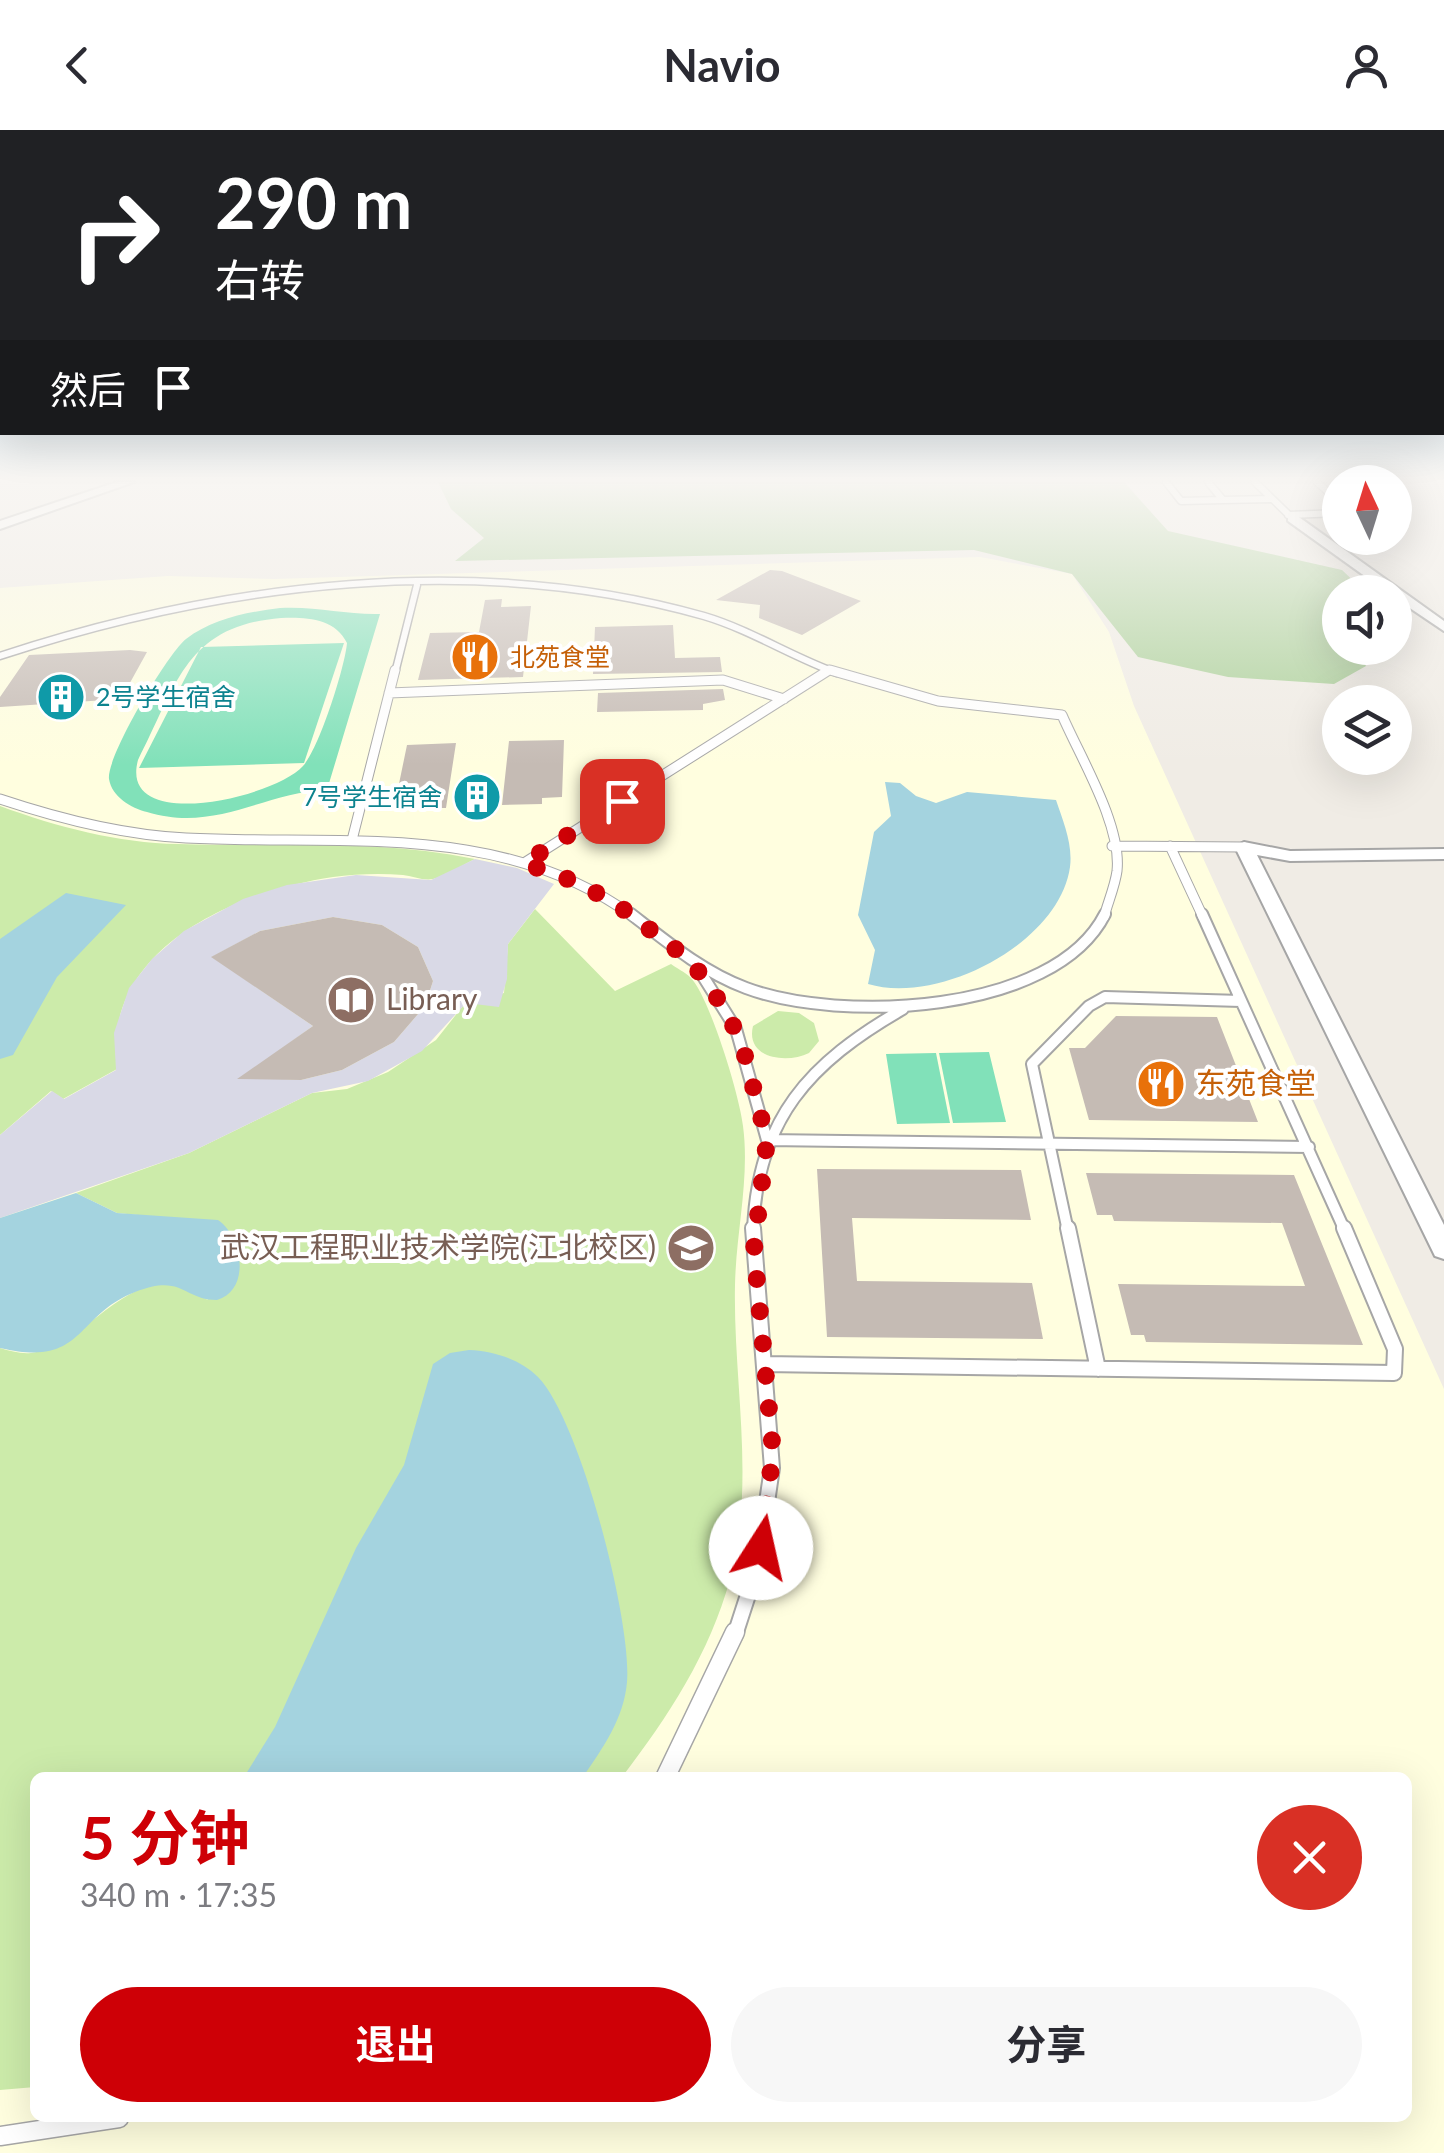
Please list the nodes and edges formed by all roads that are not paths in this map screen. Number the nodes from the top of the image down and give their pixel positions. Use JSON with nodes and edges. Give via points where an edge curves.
{"nodes":[{"id":1,"x":1374,"y":576,"type":"edge"},
{"id":2,"x":417,"y":585,"type":"junction"},
{"id":3,"x":1444,"y":627,"type":"edge"},
{"id":4,"x":0,"y":656,"type":"edge"},
{"id":5,"x":830,"y":670,"type":"junction"},
{"id":6,"x":389,"y":694,"type":"junction"},
{"id":7,"x":784,"y":699,"type":"junction"},
{"id":8,"x":0,"y":799,"type":"edge"},
{"id":9,"x":1444,"y":839,"type":"edge"},
{"id":10,"x":352,"y":840,"type":"junction"},
{"id":11,"x":1112,"y":846,"type":"junction"},
{"id":12,"x":1170,"y":846,"type":"junction"},
{"id":13,"x":1244,"y":847,"type":"junction"},
{"id":14,"x":1444,"y":854,"type":"edge"},
{"id":15,"x":524,"y":863,"type":"junction"},
{"id":16,"x":691,"y":961,"type":"junction"},
{"id":17,"x":1240,"y":1001,"type":"junction"},
{"id":18,"x":907,"y":1007,"type":"junction"},
{"id":19,"x":767,"y":1140,"type":"junction"},
{"id":20,"x":1050,"y":1144,"type":"junction"},
{"id":21,"x":1308,"y":1147,"type":"junction"},
{"id":22,"x":1444,"y":1249,"type":"edge"},
{"id":23,"x":764,"y":1364,"type":"junction"},
{"id":24,"x":1098,"y":1369,"type":"junction"},
{"id":25,"x":668,"y":1772,"type":"edge"},
{"id":26,"x":93,"y":2122,"type":"edge"},
{"id":27,"x":0,"y":2136,"type":"edge"}],
"edges":[{"from":1,"to":3,"type":"street"},
{"from":2,"to":4,"type":"lane","via":[[311,588],[202,602],[87,627]]},
{"from":2,"to":5,"type":"lane","via":[[563,591],[658,604],[718,620]]},
{"from":2,"to":6,"type":"lane"},
{"from":5,"to":7,"type":"lane"},
{"from":5,"to":11,"type":"lane","via":[[952,703],[1062,715]]},
{"from":6,"to":7,"type":"lane","via":[[724,680]]},
{"from":6,"to":10,"type":"lane"},
{"from":7,"to":15,"type":"lane"},
{"from":8,"to":10,"type":"lane","via":[[156,836]]},
{"from":9,"to":13,"type":"street","via":[[1282,840]]},
{"from":10,"to":15,"type":"lane","via":[[448,846]]},
{"from":11,"to":12,"type":"lane"},
{"from":11,"to":18,"type":"lane","via":[[1118,868],[1107,906],[1090,934],[1062,959],[998,990]]},
{"from":12,"to":13,"type":"lane"},
{"from":12,"to":17,"type":"lane"},
{"from":13,"to":14,"type":"street","via":[[1290,856]]},
{"from":13,"to":22,"type":"street"},
{"from":15,"to":16,"type":"lane","via":[[615,903]]},
{"from":16,"to":18,"type":"lane","via":[[779,999]]},
{"from":16,"to":19,"type":"lane","via":[[736,1029]]},
{"from":17,"to":20,"type":"lane","via":[[1105,998],[1089,1006],[1032,1064]]},
{"from":17,"to":21,"type":"lane"},
{"from":18,"to":19,"type":"lane","via":[[836,1056]]},
{"from":19,"to":20,"type":"lane"},
{"from":19,"to":23,"type":"lane","via":[[754,1249]]},
{"from":20,"to":21,"type":"lane"},
{"from":20,"to":24,"type":"lane"},
{"from":21,"to":24,"type":"lane","via":[[1395,1349],[1394,1373]]},
{"from":23,"to":24,"type":"lane"},
{"from":23,"to":25,"type":"lane","via":[[773,1452],[757,1569],[729,1654]]},
{"from":26,"to":27,"type":"lane"}]}
